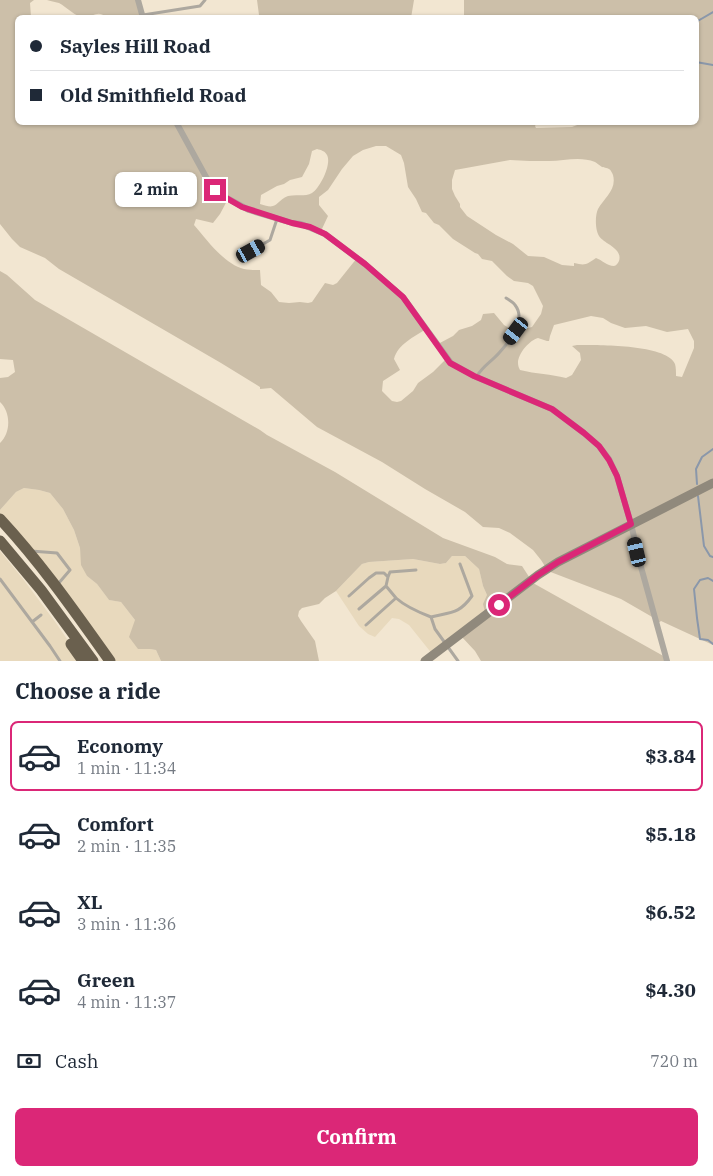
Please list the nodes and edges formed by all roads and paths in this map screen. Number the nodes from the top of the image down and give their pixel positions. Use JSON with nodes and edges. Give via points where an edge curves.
{"nodes":[{"id":1,"x":138,"y":0,"type":"edge"},
{"id":2,"x":204,"y":0,"type":"edge"},
{"id":3,"x":143,"y":15,"type":"edge"},
{"id":4,"x":149,"y":15,"type":"edge"},
{"id":5,"x":178,"y":125,"type":"edge"},
{"id":6,"x":278,"y":219,"type":"junction"},
{"id":7,"x":241,"y":249,"type":"dead end"},
{"id":8,"x":506,"y":298,"type":"dead end"},
{"id":9,"x":477,"y":377,"type":"junction"},
{"id":10,"x":713,"y":483,"type":"edge"},
{"id":11,"x":0,"y":519,"type":"edge"},
{"id":12,"x":631,"y":524,"type":"junction"},
{"id":13,"x":0,"y":529,"type":"edge"},
{"id":14,"x":0,"y":540,"type":"edge"},
{"id":15,"x":0,"y":551,"type":"edge"},
{"id":16,"x":31,"y":551,"type":"junction"},
{"id":17,"x":39,"y":556,"type":"dead end"},
{"id":18,"x":460,"y":564,"type":"dead end"},
{"id":19,"x":416,"y":570,"type":"dead end"},
{"id":20,"x":388,"y":577,"type":"junction"},
{"id":21,"x":0,"y":579,"type":"edge"},
{"id":22,"x":56,"y":581,"type":"junction"},
{"id":23,"x":386,"y":586,"type":"junction"},
{"id":24,"x":349,"y":596,"type":"dead end"},
{"id":25,"x":396,"y":598,"type":"junction"},
{"id":26,"x":359,"y":609,"type":"dead end"},
{"id":27,"x":41,"y":615,"type":"dead end"},
{"id":28,"x":432,"y":617,"type":"junction"},
{"id":29,"x":32,"y":622,"type":"junction"},
{"id":30,"x":366,"y":625,"type":"dead end"},
{"id":31,"x":446,"y":645,"type":"junction"},
{"id":32,"x":60,"y":661,"type":"edge"},
{"id":33,"x":83,"y":661,"type":"edge"},
{"id":34,"x":93,"y":661,"type":"edge"},
{"id":35,"x":102,"y":661,"type":"edge"},
{"id":36,"x":110,"y":661,"type":"edge"},
{"id":37,"x":424,"y":661,"type":"edge"},
{"id":38,"x":458,"y":661,"type":"edge"},
{"id":39,"x":667,"y":661,"type":"edge"}],
"edges":[{"from":1,"to":3,"type":"street"},
{"from":2,"to":4,"type":"lane","via":[[200,6]]},
{"from":5,"to":6,"type":"street","via":[[215,190],[242,207]]},
{"from":6,"to":7,"type":"lane","via":[[270,240],[251,251]]},
{"from":6,"to":9,"type":"street","via":[[325,234],[365,264],[403,297],[450,363]]},
{"from":8,"to":9,"type":"lane","via":[[515,304],[519,312],[516,331]]},
{"from":9,"to":12,"type":"street","via":[[552,409],[599,446],[613,467]]},
{"from":10,"to":12,"type":"main road"},
{"from":11,"to":16,"type":"highway"},
{"from":12,"to":31,"type":"main road","via":[[544,570]]},
{"from":12,"to":39,"type":"street"},
{"from":13,"to":35,"type":"highway","via":[[48,586]]},
{"from":14,"to":34,"type":"highway"},
{"from":15,"to":33,"type":"highway"},
{"from":16,"to":17,"type":"lane"},
{"from":16,"to":22,"type":"highway"},
{"from":16,"to":22,"type":"lane","via":[[57,553],[70,570]]},
{"from":18,"to":28,"type":"lane","via":[[472,596],[457,612]]},
{"from":19,"to":20,"type":"lane","via":[[390,572]]},
{"from":20,"to":23,"type":"lane"},
{"from":20,"to":24,"type":"lane","via":[[376,572]]},
{"from":21,"to":29,"type":"lane"},
{"from":22,"to":36,"type":"highway"},
{"from":23,"to":25,"type":"lane"},
{"from":23,"to":26,"type":"lane"},
{"from":25,"to":28,"type":"lane"},
{"from":25,"to":30,"type":"lane"},
{"from":27,"to":29,"type":"lane"},
{"from":28,"to":31,"type":"lane","via":[[435,629]]},
{"from":29,"to":32,"type":"lane"},
{"from":31,"to":37,"type":"main road"},
{"from":31,"to":38,"type":"lane"}]}
